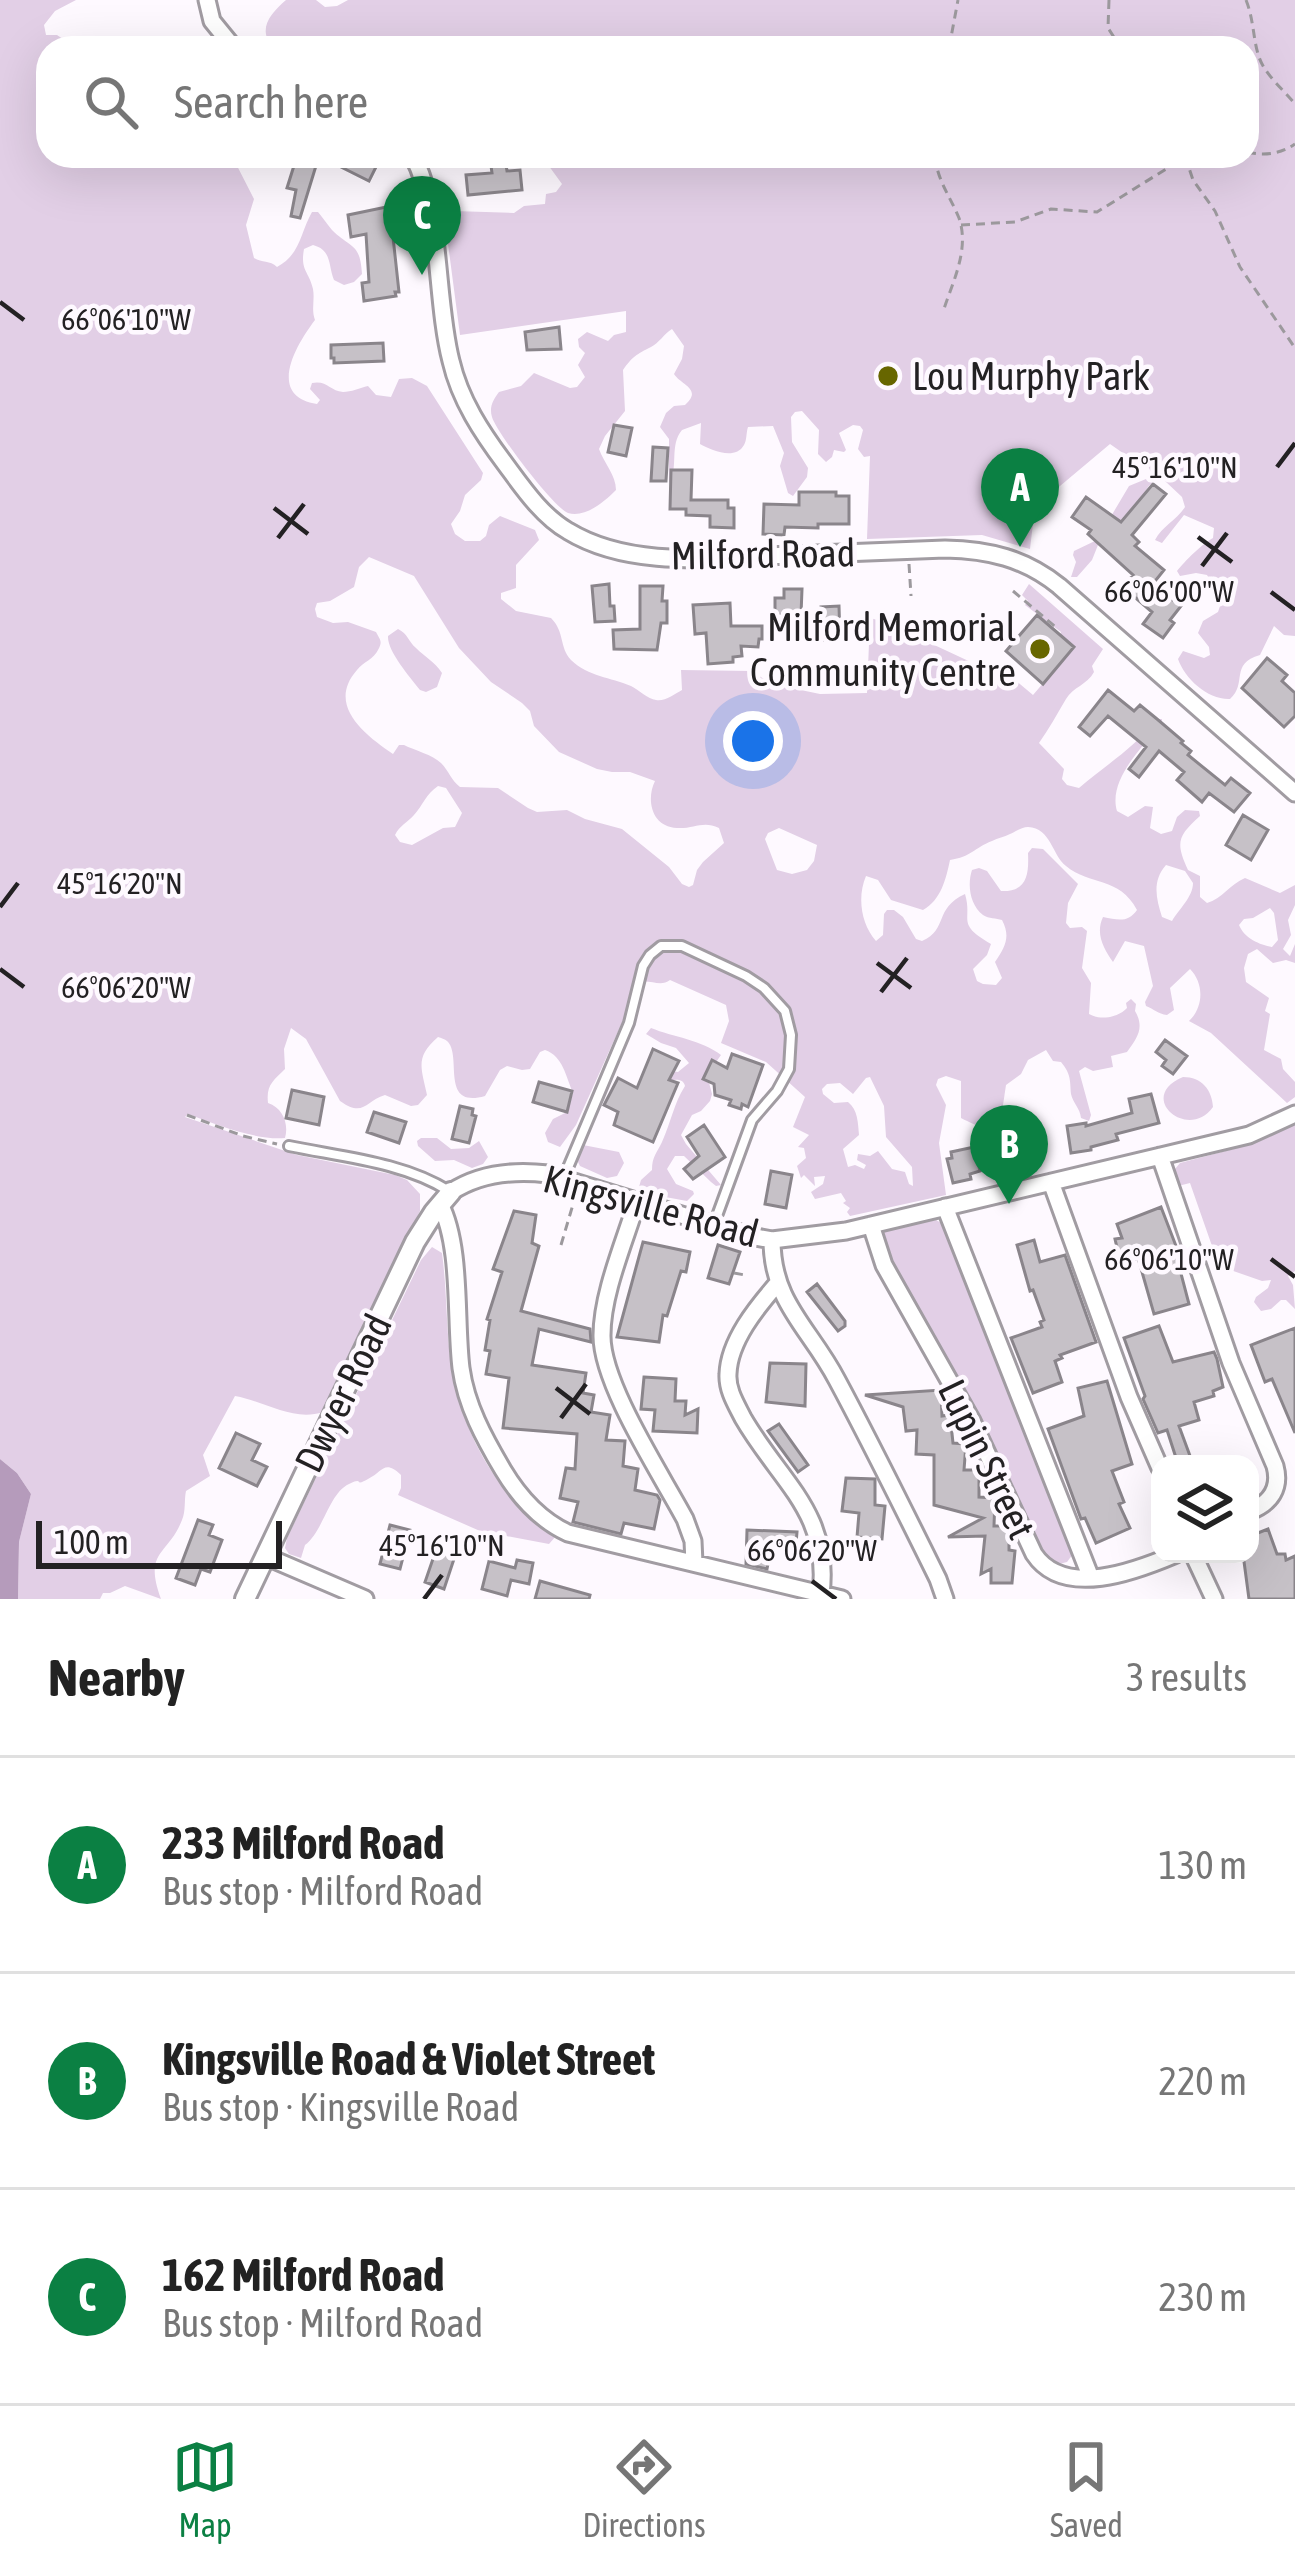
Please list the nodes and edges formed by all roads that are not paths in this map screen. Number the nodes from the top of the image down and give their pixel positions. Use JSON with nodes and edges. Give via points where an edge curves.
{"nodes":[{"id":1,"x":207,"y":0,"type":"edge"},
{"id":2,"x":224,"y":36,"type":"edge"},
{"id":3,"x":417,"y":168,"type":"edge"},
{"id":4,"x":1295,"y":793,"type":"edge"},
{"id":5,"x":1295,"y":1114,"type":"edge"},
{"id":6,"x":290,"y":1146,"type":"road end"},
{"id":7,"x":1160,"y":1156,"type":"junction"},
{"id":8,"x":572,"y":1180,"type":"junction"},
{"id":9,"x":1051,"y":1182,"type":"junction"},
{"id":10,"x":446,"y":1198,"type":"junction"},
{"id":11,"x":637,"y":1201,"type":"junction"},
{"id":12,"x":945,"y":1207,"type":"junction"},
{"id":13,"x":871,"y":1225,"type":"junction"},
{"id":14,"x":713,"y":1226,"type":"junction"},
{"id":15,"x":772,"y":1240,"type":"junction"},
{"id":16,"x":777,"y":1284,"type":"junction"},
{"id":17,"x":1154,"y":1455,"type":"edge"},
{"id":18,"x":1259,"y":1507,"type":"edge"},
{"id":19,"x":265,"y":1556,"type":"junction"},
{"id":20,"x":1151,"y":1562,"type":"edge"},
{"id":21,"x":1197,"y":1563,"type":"edge"},
{"id":22,"x":694,"y":1564,"type":"junction"},
{"id":23,"x":1091,"y":1578,"type":"junction"},
{"id":24,"x":821,"y":1594,"type":"junction"},
{"id":25,"x":245,"y":1599,"type":"edge"},
{"id":26,"x":365,"y":1599,"type":"edge"},
{"id":27,"x":842,"y":1599,"type":"edge"},
{"id":28,"x":945,"y":1599,"type":"edge"},
{"id":29,"x":1214,"y":1599,"type":"edge"}],
"edges":[{"from":1,"to":2,"type":"street"},
{"from":3,"to":4,"type":"street","name":"Milford Road","via":[[460,389],[494,450],[560,526],[601,546],[657,556],[1007,556],[1086,609]]},
{"from":5,"to":7,"type":"street","name":"Kingsville Road","via":[[1249,1135]]},
{"from":6,"to":10,"type":"lane","via":[[426,1178]]},
{"from":7,"to":9,"type":"street","name":"Kingsville Road"},
{"from":7,"to":18,"type":"street","via":[[1275,1466],[1273,1495]]},
{"from":8,"to":10,"type":"street","name":"Kingsville Road","via":[[501,1173]]},
{"from":8,"to":11,"type":"street","name":"Kingsville Road"},
{"from":8,"to":14,"type":"lane","via":[[646,960],[661,946],[682,946],[764,988],[785,1011],[791,1035],[789,1069],[748,1127]]},
{"from":9,"to":12,"type":"street","name":"Kingsville Road"},
{"from":9,"to":17,"type":"street"},
{"from":10,"to":19,"type":"street","name":"Dwyer Road","via":[[408,1256]]},
{"from":10,"to":22,"type":"street","via":[[466,1390],[508,1478],[568,1533]]},
{"from":11,"to":14,"type":"street","name":"Kingsville Road"},
{"from":11,"to":22,"type":"street","via":[[604,1311],[603,1351],[686,1519]]},
{"from":12,"to":13,"type":"street","name":"Kingsville Road"},
{"from":12,"to":23,"type":"street"},
{"from":13,"to":15,"type":"street","name":"Kingsville Road"},
{"from":13,"to":23,"type":"street","name":"Lupin Street","via":[[1037,1560],[1060,1577]]},
{"from":14,"to":15,"type":"street","name":"Kingsville Road"},
{"from":15,"to":16,"type":"street"},
{"from":16,"to":24,"type":"street","via":[[732,1353],[728,1383],[816,1530]]},
{"from":16,"to":28,"type":"street","via":[[836,1377]]},
{"from":19,"to":25,"type":"street","name":"Dwyer Road"},
{"from":19,"to":26,"type":"street"},
{"from":20,"to":23,"type":"street"},
{"from":21,"to":29,"type":"street"},
{"from":22,"to":24,"type":"street"},
{"from":24,"to":27,"type":"street"}]}
